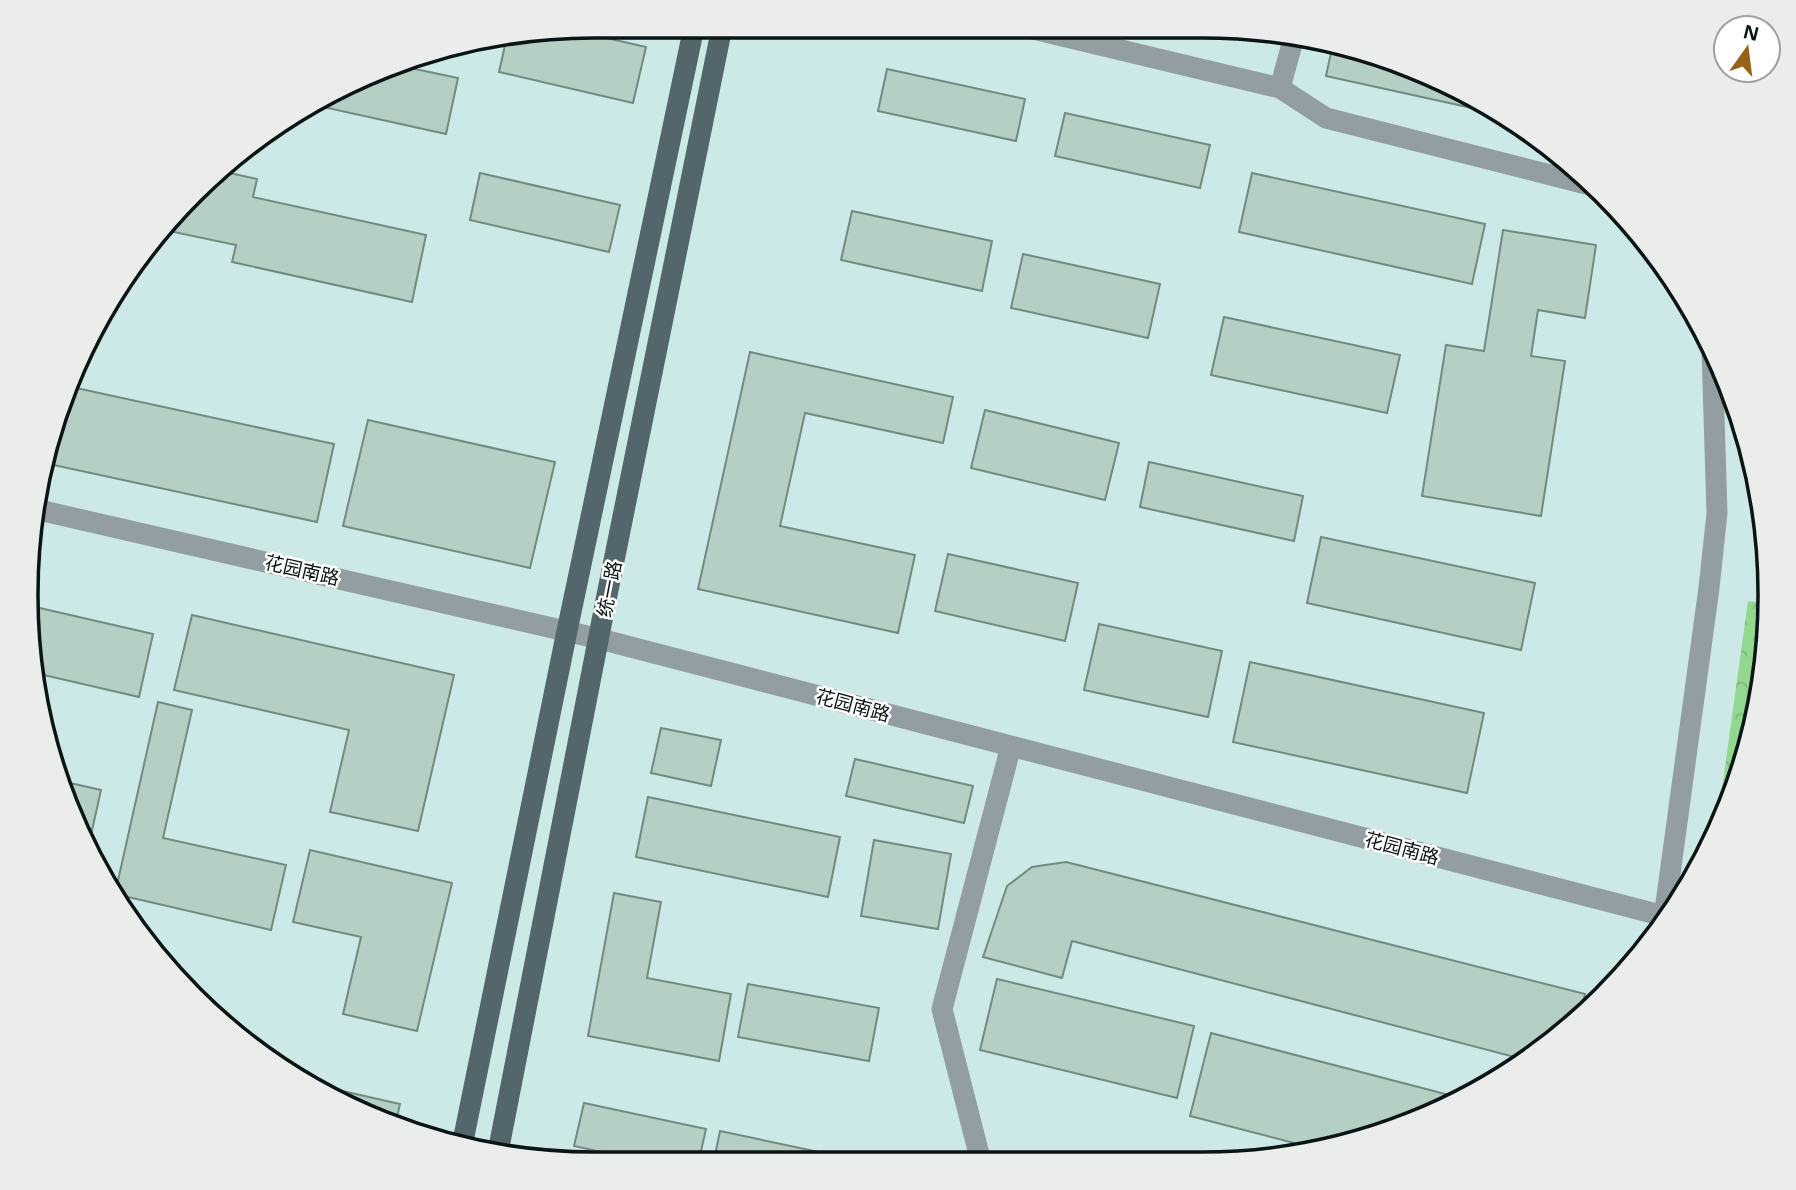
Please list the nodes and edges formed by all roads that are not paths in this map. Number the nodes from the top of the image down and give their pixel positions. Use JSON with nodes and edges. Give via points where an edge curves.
{"nodes":[{"id":1,"x":692,"y":38,"type":"edge"},
{"id":2,"x":720,"y":38,"type":"edge"},
{"id":3,"x":1071,"y":38,"type":"edge"},
{"id":4,"x":1292,"y":46,"type":"edge"},
{"id":5,"x":1280,"y":88,"type":"junction"},
{"id":6,"x":1572,"y":180,"type":"edge"},
{"id":7,"x":1713,"y":377,"type":"edge"},
{"id":8,"x":45,"y":512,"type":"edge"},
{"id":9,"x":567,"y":631,"type":"junction"},
{"id":10,"x":600,"y":639,"type":"junction"},
{"id":11,"x":1011,"y":746,"type":"junction"},
{"id":12,"x":1666,"y":901,"type":"edge"},
{"id":13,"x":1654,"y":918,"type":"edge"},
{"id":14,"x":464,"y":1136,"type":"edge"},
{"id":15,"x":500,"y":1143,"type":"edge"},
{"id":16,"x":978,"y":1152,"type":"edge"}],
"edges":[{"from":1,"to":9,"type":"main road","name":"统一路"},
{"from":2,"to":10,"type":"main road","name":"统一路"},
{"from":3,"to":5,"type":"street"},
{"from":4,"to":5,"type":"street"},
{"from":5,"to":6,"type":"street","via":[[1326,118]]},
{"from":7,"to":12,"type":"street","via":[[1717,513]]},
{"from":8,"to":9,"type":"street","name":"花园南路"},
{"from":9,"to":10,"type":"street","name":"花园南路"},
{"from":9,"to":14,"type":"main road","name":"统一路"},
{"from":10,"to":11,"type":"street","name":"花园南路"},
{"from":10,"to":15,"type":"main road","name":"统一路"},
{"from":11,"to":13,"type":"street","name":"花园南路"},
{"from":11,"to":16,"type":"street","via":[[942,1009]]}]}
